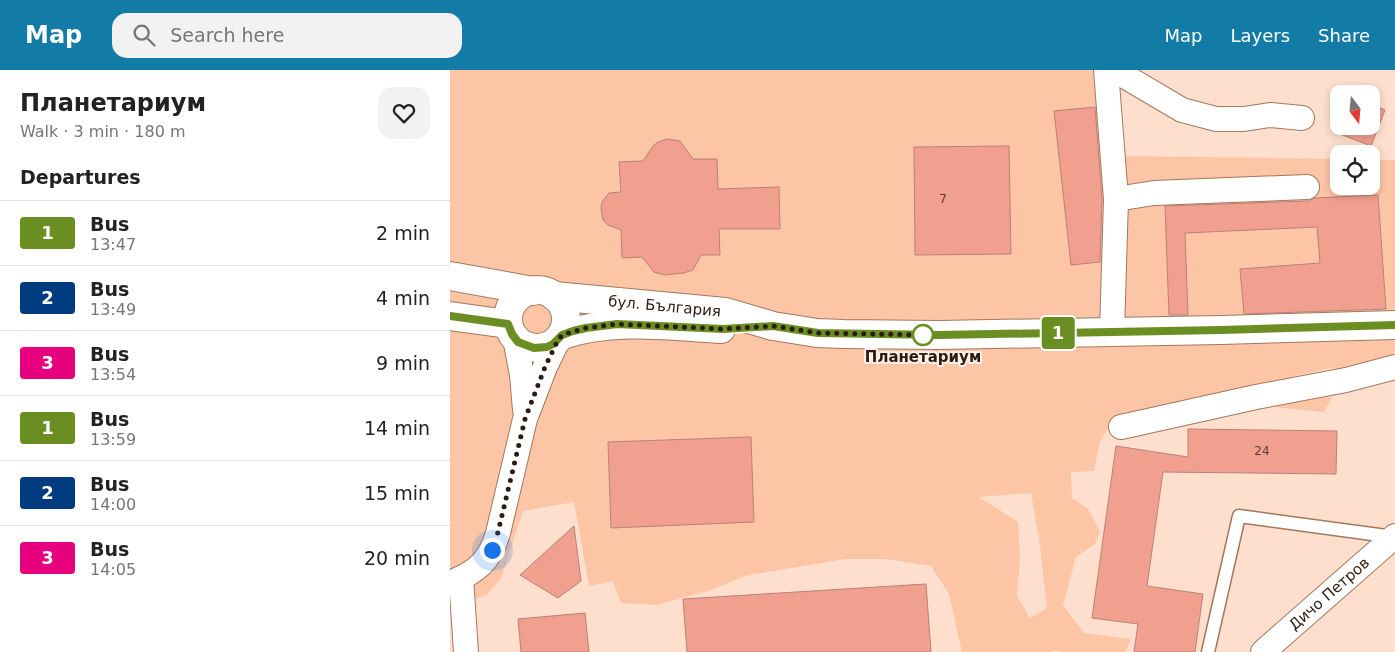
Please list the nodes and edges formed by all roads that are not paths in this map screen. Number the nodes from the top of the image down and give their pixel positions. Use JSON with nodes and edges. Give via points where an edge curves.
{"nodes":[{"id":1,"x":1106,"y":70,"type":"edge"},
{"id":2,"x":1114,"y":70,"type":"edge"},
{"id":3,"x":1302,"y":118,"type":"dead end"},
{"id":4,"x":1307,"y":187,"type":"dead end"},
{"id":5,"x":1116,"y":200,"type":"junction"},
{"id":6,"x":450,"y":276,"type":"edge"},
{"id":7,"x":544,"y":293,"type":"junction"},
{"id":8,"x":450,"y":316,"type":"edge"},
{"id":9,"x":1395,"y":325,"type":"edge"},
{"id":10,"x":773,"y":326,"type":"junction"},
{"id":11,"x":512,"y":331,"type":"junction"},
{"id":12,"x":1112,"y":332,"type":"junction"},
{"id":13,"x":560,"y":337,"type":"junction"},
{"id":14,"x":1395,"y":366,"type":"edge"},
{"id":15,"x":525,"y":419,"type":"junction"},
{"id":16,"x":1121,"y":427,"type":"dead end"},
{"id":17,"x":1394,"y":537,"type":"edge"},
{"id":18,"x":456,"y":580,"type":"edge"},
{"id":19,"x":1263,"y":651,"type":"edge"},
{"id":20,"x":466,"y":652,"type":"edge"},
{"id":21,"x":1208,"y":652,"type":"edge"}],
"edges":[{"from":1,"to":5,"type":"street"},
{"from":2,"to":3,"type":"street","via":[[1182,110],[1216,119],[1270,115]]},
{"from":4,"to":5,"type":"street","via":[[1154,193]]},
{"from":5,"to":12,"type":"street"},
{"from":6,"to":7,"type":"street","name":"бул. България"},
{"from":7,"to":10,"type":"street","name":"бул. България","via":[[725,312]]},
{"from":7,"to":11,"type":"street","via":[[521,295],[512,305],[509,311]]},
{"from":7,"to":13,"type":"street","via":[[559,300],[565,311],[566,323]]},
{"from":8,"to":11,"type":"street"},
{"from":9,"to":12,"type":"street","name":"бул. България"},
{"from":10,"to":12,"type":"street","name":"бул. България","via":[[844,334]]},
{"from":10,"to":13,"type":"street","name":"бул. България","via":[[723,329],[617,324],[586,328]]},
{"from":11,"to":13,"type":"street","via":[[523,345],[534,348],[547,347]]},
{"from":11,"to":15,"type":"street","via":[[522,375]]},
{"from":13,"to":15,"type":"street"},
{"from":14,"to":16,"type":"street","via":[[1346,380]]},
{"from":15,"to":18,"type":"street","via":[[495,542],[480,567]]},
{"from":17,"to":19,"type":"street","name":"Дичо Петров"},
{"from":17,"to":21,"type":"lane","via":[[1239,516]]},
{"from":18,"to":20,"type":"street"}]}
